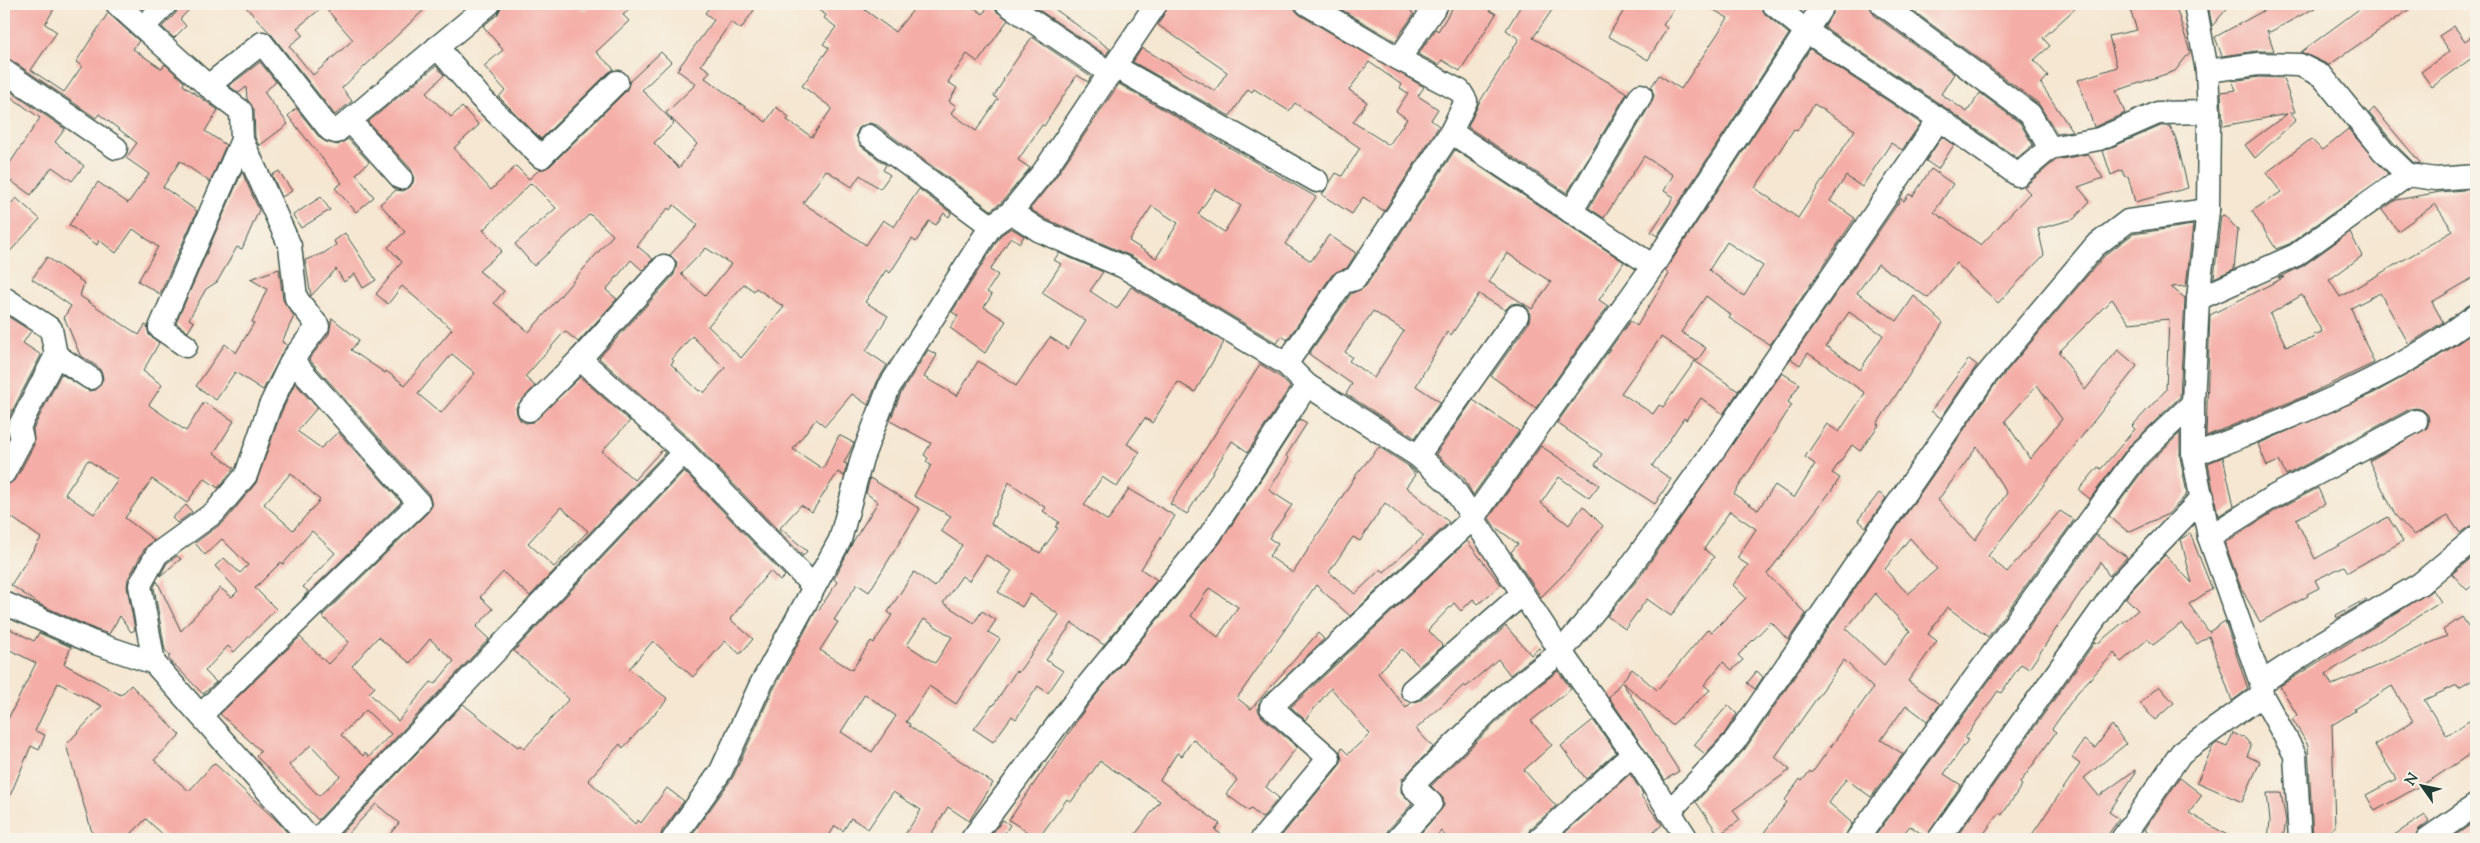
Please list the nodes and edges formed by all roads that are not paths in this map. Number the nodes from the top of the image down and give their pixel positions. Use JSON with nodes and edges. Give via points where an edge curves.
{"nodes":[{"id":1,"x":117,"y":4,"type":"edge"},
{"id":2,"x":166,"y":4,"type":"edge"},
{"id":3,"x":489,"y":4,"type":"edge"},
{"id":4,"x":1007,"y":4,"type":"edge"},
{"id":5,"x":1156,"y":4,"type":"edge"},
{"id":6,"x":1307,"y":4,"type":"edge"},
{"id":7,"x":1436,"y":4,"type":"edge"},
{"id":8,"x":1773,"y":4,"type":"edge"},
{"id":9,"x":1824,"y":4,"type":"edge"},
{"id":10,"x":1882,"y":4,"type":"edge"},
{"id":11,"x":2195,"y":4,"type":"edge"},
{"id":12,"x":143,"y":27,"type":"junction"},
{"id":13,"x":1806,"y":32,"type":"junction"},
{"id":14,"x":436,"y":47,"type":"junction"},
{"id":15,"x":1399,"y":59,"type":"junction"},
{"id":16,"x":1112,"y":70,"type":"junction"},
{"id":17,"x":4,"y":71,"type":"edge"},
{"id":18,"x":2207,"y":71,"type":"junction"},
{"id":19,"x":618,"y":82,"type":"dead end"},
{"id":20,"x":208,"y":86,"type":"junction"},
{"id":21,"x":1641,"y":95,"type":"dead end"},
{"id":22,"x":2209,"y":112,"type":"junction"},
{"id":23,"x":1939,"y":119,"type":"junction"},
{"id":24,"x":350,"y":120,"type":"junction"},
{"id":25,"x":1451,"y":132,"type":"junction"},
{"id":26,"x":869,"y":136,"type":"dead end"},
{"id":27,"x":242,"y":140,"type":"junction"},
{"id":28,"x":116,"y":148,"type":"dead end"},
{"id":29,"x":2050,"y":148,"type":"junction"},
{"id":30,"x":2408,"y":175,"type":"junction"},
{"id":31,"x":2476,"y":176,"type":"edge"},
{"id":32,"x":401,"y":178,"type":"dead end"},
{"id":33,"x":1317,"y":181,"type":"dead end"},
{"id":34,"x":2208,"y":210,"type":"junction"},
{"id":35,"x":1011,"y":212,"type":"junction"},
{"id":36,"x":1571,"y":212,"type":"junction"},
{"id":37,"x":991,"y":226,"type":"junction"},
{"id":38,"x":664,"y":266,"type":"dead end"},
{"id":39,"x":1653,"y":266,"type":"junction"},
{"id":40,"x":4,"y":298,"type":"edge"},
{"id":41,"x":2198,"y":299,"type":"junction"},
{"id":42,"x":2476,"y":315,"type":"edge"},
{"id":43,"x":1517,"y":316,"type":"dead end"},
{"id":44,"x":186,"y":346,"type":"dead end"},
{"id":45,"x":56,"y":355,"type":"junction"},
{"id":46,"x":580,"y":359,"type":"junction"},
{"id":47,"x":292,"y":360,"type":"junction"},
{"id":48,"x":1286,"y":364,"type":"junction"},
{"id":49,"x":90,"y":378,"type":"dead end"},
{"id":50,"x":1307,"y":385,"type":"junction"},
{"id":51,"x":2193,"y":403,"type":"junction"},
{"id":52,"x":529,"y":410,"type":"dead end"},
{"id":53,"x":2416,"y":421,"type":"dead end"},
{"id":54,"x":684,"y":452,"type":"junction"},
{"id":55,"x":2193,"y":455,"type":"junction"},
{"id":56,"x":1418,"y":456,"type":"junction"},
{"id":57,"x":4,"y":473,"type":"edge"},
{"id":58,"x":2203,"y":497,"type":"junction"},
{"id":59,"x":1472,"y":518,"type":"junction"},
{"id":60,"x":2209,"y":537,"type":"junction"},
{"id":61,"x":2476,"y":537,"type":"edge"},
{"id":62,"x":814,"y":587,"type":"junction"},
{"id":63,"x":1522,"y":594,"type":"junction"},
{"id":64,"x":4,"y":603,"type":"edge"},
{"id":65,"x":1561,"y":652,"type":"junction"},
{"id":66,"x":154,"y":663,"type":"junction"},
{"id":67,"x":2261,"y":689,"type":"junction"},
{"id":68,"x":1412,"y":690,"type":"dead end"},
{"id":69,"x":202,"y":714,"type":"junction"},
{"id":70,"x":1633,"y":754,"type":"junction"},
{"id":71,"x":2476,"y":805,"type":"edge"},
{"id":72,"x":1669,"y":812,"type":"junction"},
{"id":73,"x":308,"y":837,"type":"edge"},
{"id":74,"x":673,"y":839,"type":"edge"},
{"id":75,"x":972,"y":839,"type":"edge"},
{"id":76,"x":1262,"y":839,"type":"edge"},
{"id":77,"x":1398,"y":839,"type":"edge"},
{"id":78,"x":1539,"y":839,"type":"edge"},
{"id":79,"x":1687,"y":839,"type":"edge"},
{"id":80,"x":1857,"y":839,"type":"edge"},
{"id":81,"x":1939,"y":839,"type":"edge"},
{"id":82,"x":2122,"y":839,"type":"edge"},
{"id":83,"x":2300,"y":839,"type":"edge"},
{"id":84,"x":2427,"y":839,"type":"edge"}],
"edges":[{"from":1,"to":12,"type":"street"},
{"from":2,"to":12,"type":"street"},
{"from":3,"to":14,"type":"street"},
{"from":4,"to":16,"type":"street"},
{"from":5,"to":16,"type":"street"},
{"from":6,"to":15,"type":"street"},
{"from":7,"to":15,"type":"street"},
{"from":8,"to":13,"type":"street"},
{"from":9,"to":13,"type":"street"},
{"from":10,"to":29,"type":"street","via":[[2030,114]]},
{"from":11,"to":18,"type":"street"},
{"from":12,"to":20,"type":"street"},
{"from":13,"to":23,"type":"street"},
{"from":13,"to":39,"type":"street"},
{"from":14,"to":19,"type":"street","via":[[481,98],[541,157]]},
{"from":14,"to":24,"type":"street"},
{"from":15,"to":25,"type":"street","via":[[1460,91],[1466,101]]},
{"from":16,"to":33,"type":"street"},
{"from":16,"to":35,"type":"street","via":[[1044,171]]},
{"from":17,"to":28,"type":"street"},
{"from":18,"to":22,"type":"street"},
{"from":18,"to":30,"type":"street","via":[[2258,64],[2300,65],[2322,76],[2383,151]]},
{"from":20,"to":24,"type":"street","via":[[262,43],[330,130],[336,132]]},
{"from":20,"to":27,"type":"street","via":[[241,111]]},
{"from":21,"to":36,"type":"street"},
{"from":22,"to":29,"type":"street","via":[[2158,113],[2099,139]]},
{"from":22,"to":34,"type":"street"},
{"from":23,"to":29,"type":"street","via":[[2018,175]]},
{"from":23,"to":65,"type":"street","via":[[1716,447],[1628,570]]},
{"from":24,"to":32,"type":"street"},
{"from":25,"to":36,"type":"street"},
{"from":25,"to":48,"type":"street","via":[[1355,279],[1343,282]]},
{"from":26,"to":37,"type":"street"},
{"from":27,"to":44,"type":"street","via":[[160,328]]},
{"from":27,"to":47,"type":"street","via":[[290,246],[296,298],[318,326]]},
{"from":30,"to":31,"type":"street","via":[[2436,179]]},
{"from":30,"to":41,"type":"street","via":[[2296,254]]},
{"from":34,"to":41,"type":"street"},
{"from":34,"to":72,"type":"street","via":[[2128,221],[2095,246],[1984,378],[1734,742]]},
{"from":35,"to":37,"type":"street"},
{"from":35,"to":48,"type":"street","via":[[1040,231],[1124,267]]},
{"from":36,"to":39,"type":"street"},
{"from":37,"to":62,"type":"street","via":[[890,387],[862,458],[840,540]]},
{"from":38,"to":46,"type":"street"},
{"from":39,"to":59,"type":"street"},
{"from":40,"to":45,"type":"street","via":[[51,329]]},
{"from":41,"to":51,"type":"street"},
{"from":42,"to":55,"type":"street","via":[[2422,352],[2359,384],[2274,424]]},
{"from":43,"to":56,"type":"street"},
{"from":45,"to":49,"type":"street"},
{"from":45,"to":57,"type":"street","via":[[19,427],[22,439]]},
{"from":46,"to":52,"type":"street"},
{"from":46,"to":54,"type":"street"},
{"from":47,"to":66,"type":"street","via":[[269,408],[246,475],[215,512],[157,554],[140,585]]},
{"from":47,"to":69,"type":"street","via":[[419,503]]},
{"from":48,"to":50,"type":"street"},
{"from":50,"to":56,"type":"street"},
{"from":50,"to":75,"type":"street","via":[[1210,535],[1078,697]]},
{"from":51,"to":55,"type":"street"},
{"from":51,"to":80,"type":"street","via":[[2138,455]]},
{"from":53,"to":60,"type":"street","via":[[2271,498]]},
{"from":54,"to":62,"type":"street"},
{"from":54,"to":73,"type":"street"},
{"from":55,"to":58,"type":"street"},
{"from":56,"to":59,"type":"street","via":[[1452,486]]},
{"from":58,"to":60,"type":"street"},
{"from":58,"to":81,"type":"street","via":[[2120,585]]},
{"from":59,"to":63,"type":"street"},
{"from":59,"to":76,"type":"street","via":[[1271,707],[1329,758]]},
{"from":60,"to":67,"type":"street"},
{"from":61,"to":67,"type":"street","via":[[2420,584],[2320,644]]},
{"from":62,"to":74,"type":"street","via":[[760,686],[721,771]]},
{"from":63,"to":65,"type":"street"},
{"from":63,"to":68,"type":"street"},
{"from":64,"to":66,"type":"street","via":[[92,642]]},
{"from":65,"to":70,"type":"street"},
{"from":65,"to":77,"type":"street","via":[[1503,697],[1413,786],[1431,803]]},
{"from":66,"to":69,"type":"street"},
{"from":67,"to":82,"type":"street","via":[[2181,753]]},
{"from":67,"to":83,"type":"street","via":[[2296,755]]},
{"from":69,"to":73,"type":"street"},
{"from":70,"to":72,"type":"street"},
{"from":70,"to":78,"type":"street"},
{"from":71,"to":84,"type":"street"},
{"from":72,"to":79,"type":"street"}]}
